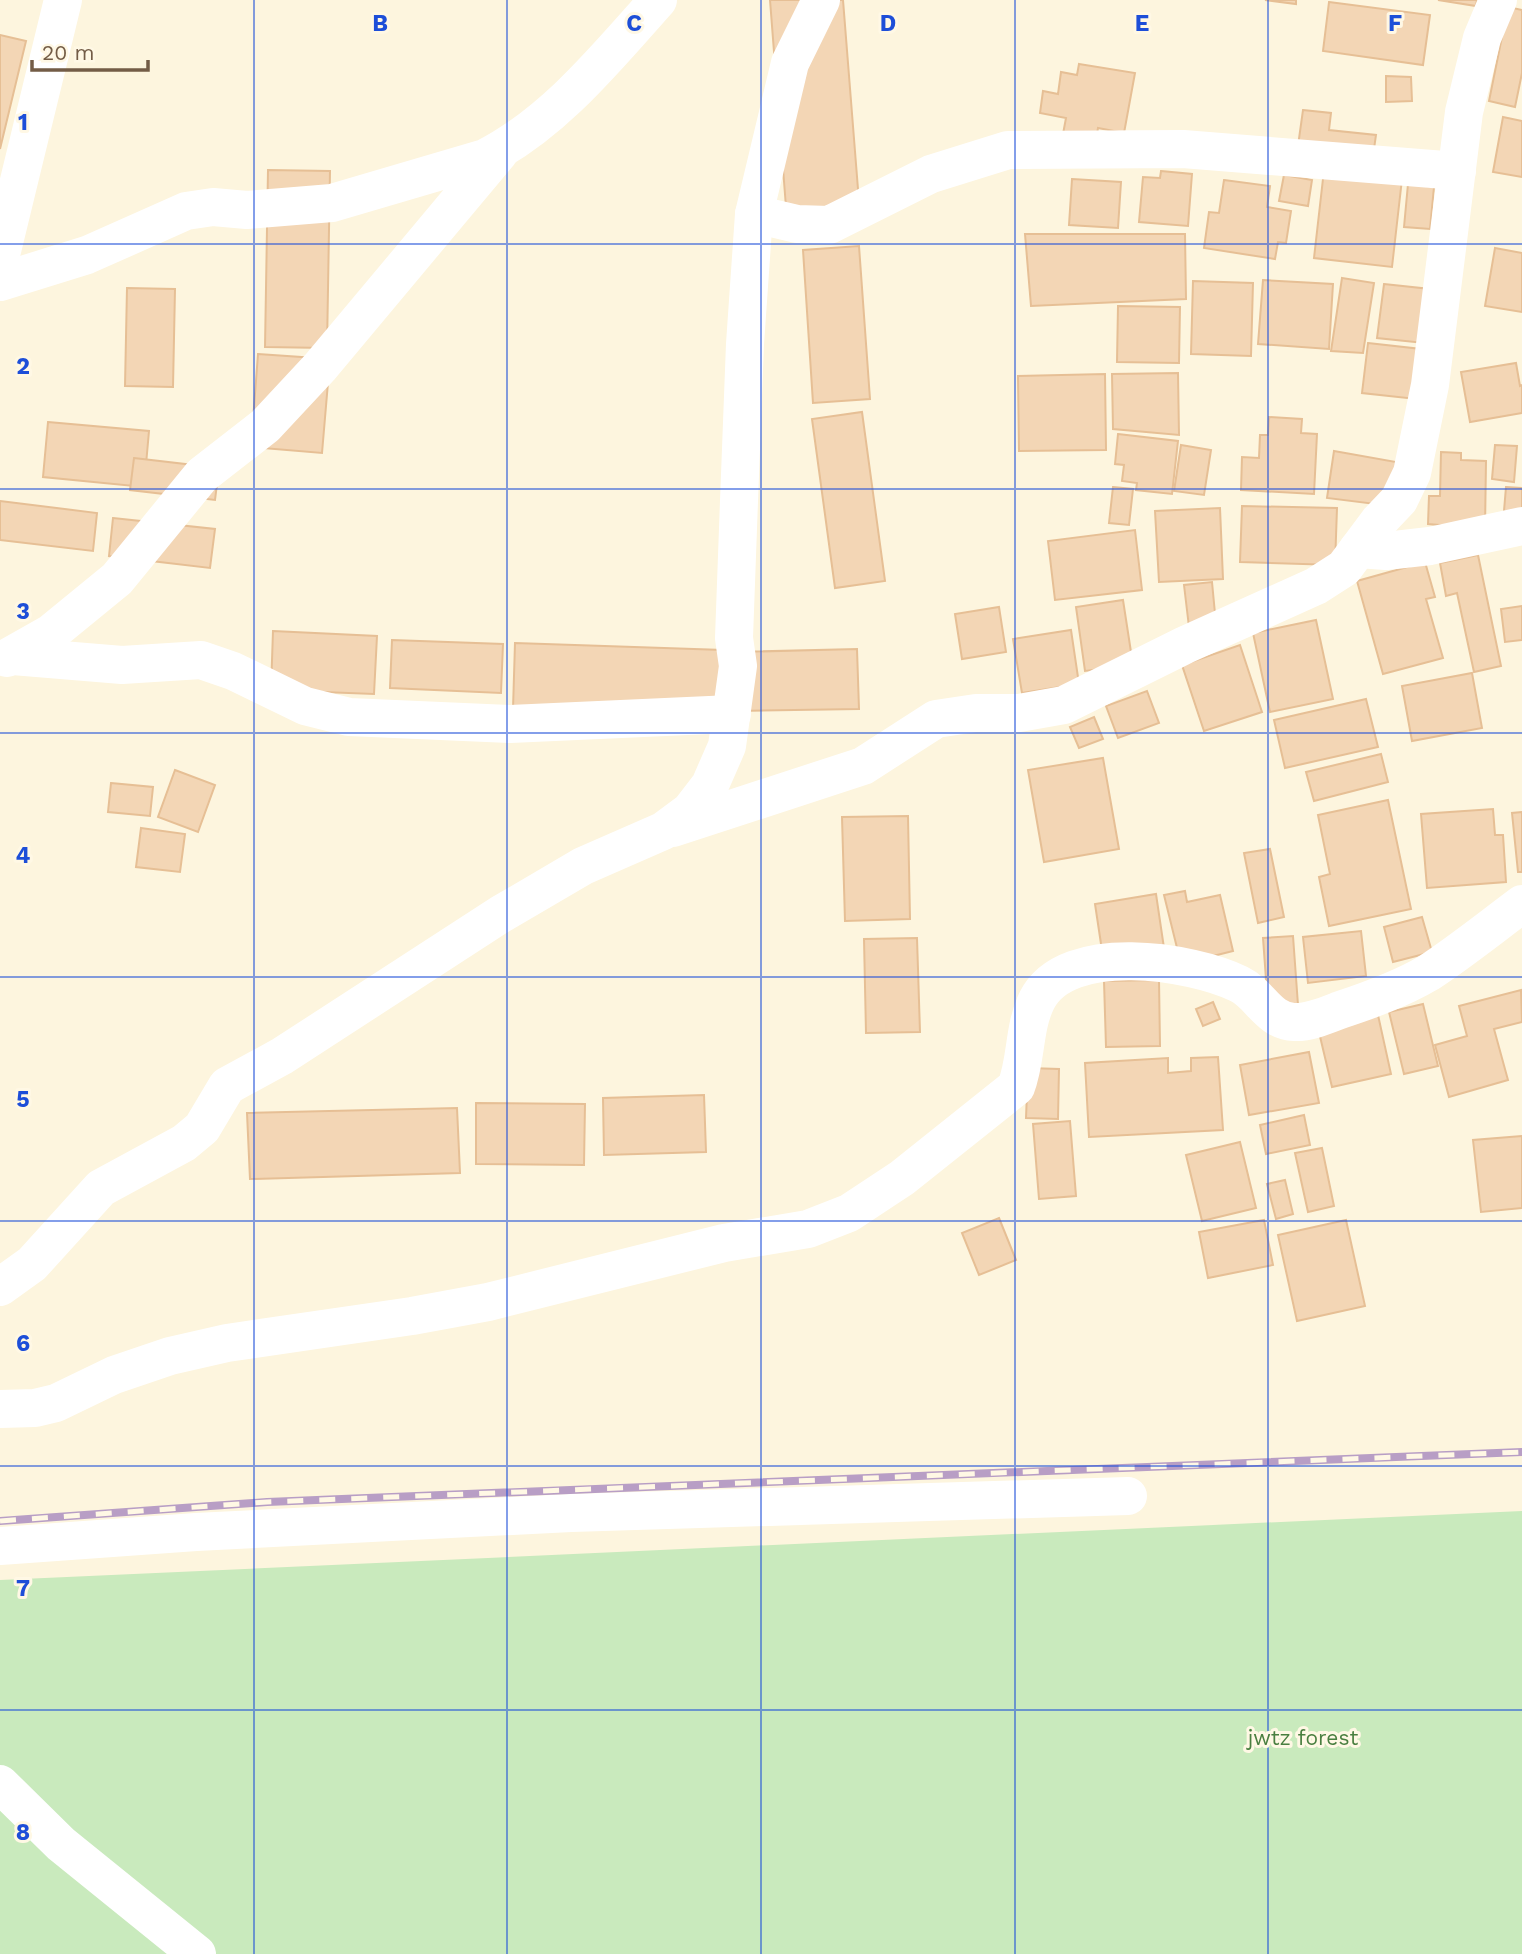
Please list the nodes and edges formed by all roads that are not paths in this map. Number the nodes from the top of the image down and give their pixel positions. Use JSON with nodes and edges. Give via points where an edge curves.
{"nodes":[{"id":1,"x":63,"y":0,"type":"edge"},
{"id":2,"x":658,"y":0,"type":"edge"},
{"id":3,"x":821,"y":0,"type":"edge"},
{"id":4,"x":1498,"y":0,"type":"edge"},
{"id":5,"x":503,"y":149,"type":"junction"},
{"id":6,"x":1457,"y":171,"type":"junction"},
{"id":7,"x":754,"y":215,"type":"junction"},
{"id":8,"x":0,"y":259,"type":"edge"},
{"id":9,"x":0,"y":282,"type":"edge"},
{"id":10,"x":1522,"y":526,"type":"edge"},
{"id":11,"x":1359,"y":549,"type":"junction"},
{"id":12,"x":6,"y":658,"type":"edge"},
{"id":13,"x":732,"y":714,"type":"junction"},
{"id":14,"x":663,"y":831,"type":"junction"},
{"id":15,"x":1522,"y":904,"type":"edge"},
{"id":16,"x":0,"y":1287,"type":"edge"},
{"id":17,"x":0,"y":1409,"type":"edge"},
{"id":18,"x":1128,"y":1496,"type":"dead end"},
{"id":19,"x":0,"y":1546,"type":"edge"},
{"id":20,"x":0,"y":1784,"type":"edge"},
{"id":21,"x":197,"y":1954,"type":"edge"}],
"edges":[{"from":1,"to":8,"type":"street"},
{"from":2,"to":5,"type":"street","via":[[606,61]]},
{"from":3,"to":7,"type":"street","via":[[790,63]]},
{"from":4,"to":6,"type":"street","via":[[1472,73]]},
{"from":5,"to":9,"type":"street","via":[[467,165],[332,203],[186,211],[87,255]]},
{"from":5,"to":12,"type":"street","via":[[320,367],[265,426],[202,475],[117,579],[51,634]]},
{"from":6,"to":7,"type":"street","via":[[1183,149],[1007,150],[931,174],[829,225]]},
{"from":6,"to":11,"type":"street","via":[[1430,385],[1412,473],[1399,500]]},
{"from":7,"to":13,"type":"street","via":[[745,331],[734,638],[738,666]]},
{"from":10,"to":11,"type":"street","via":[[1430,547]]},
{"from":11,"to":14,"type":"street","via":[[1344,568],[1316,586],[1064,705],[936,719],[863,766]]},
{"from":12,"to":13,"type":"street","via":[[122,665],[201,660],[305,706],[349,717],[510,724]]},
{"from":13,"to":14,"type":"street","via":[[724,758],[710,785],[690,811]]},
{"from":14,"to":16,"type":"street","via":[[583,866],[227,1086],[202,1128],[184,1143],[101,1188],[32,1264]]},
{"from":15,"to":17,"type":"street","via":[[1427,973],[1378,997],[1296,1023],[1279,1020],[1242,985],[1206,971],[1138,960],[1078,969],[1053,982],[1038,997],[1016,1087],[902,1178],[849,1213],[808,1229],[724,1243],[412,1317],[227,1343],[159,1360],[57,1403]]},
{"from":18,"to":19,"type":"street","via":[[571,1513]]},
{"from":20,"to":21,"type":"street","via":[[61,1843]]}]}
